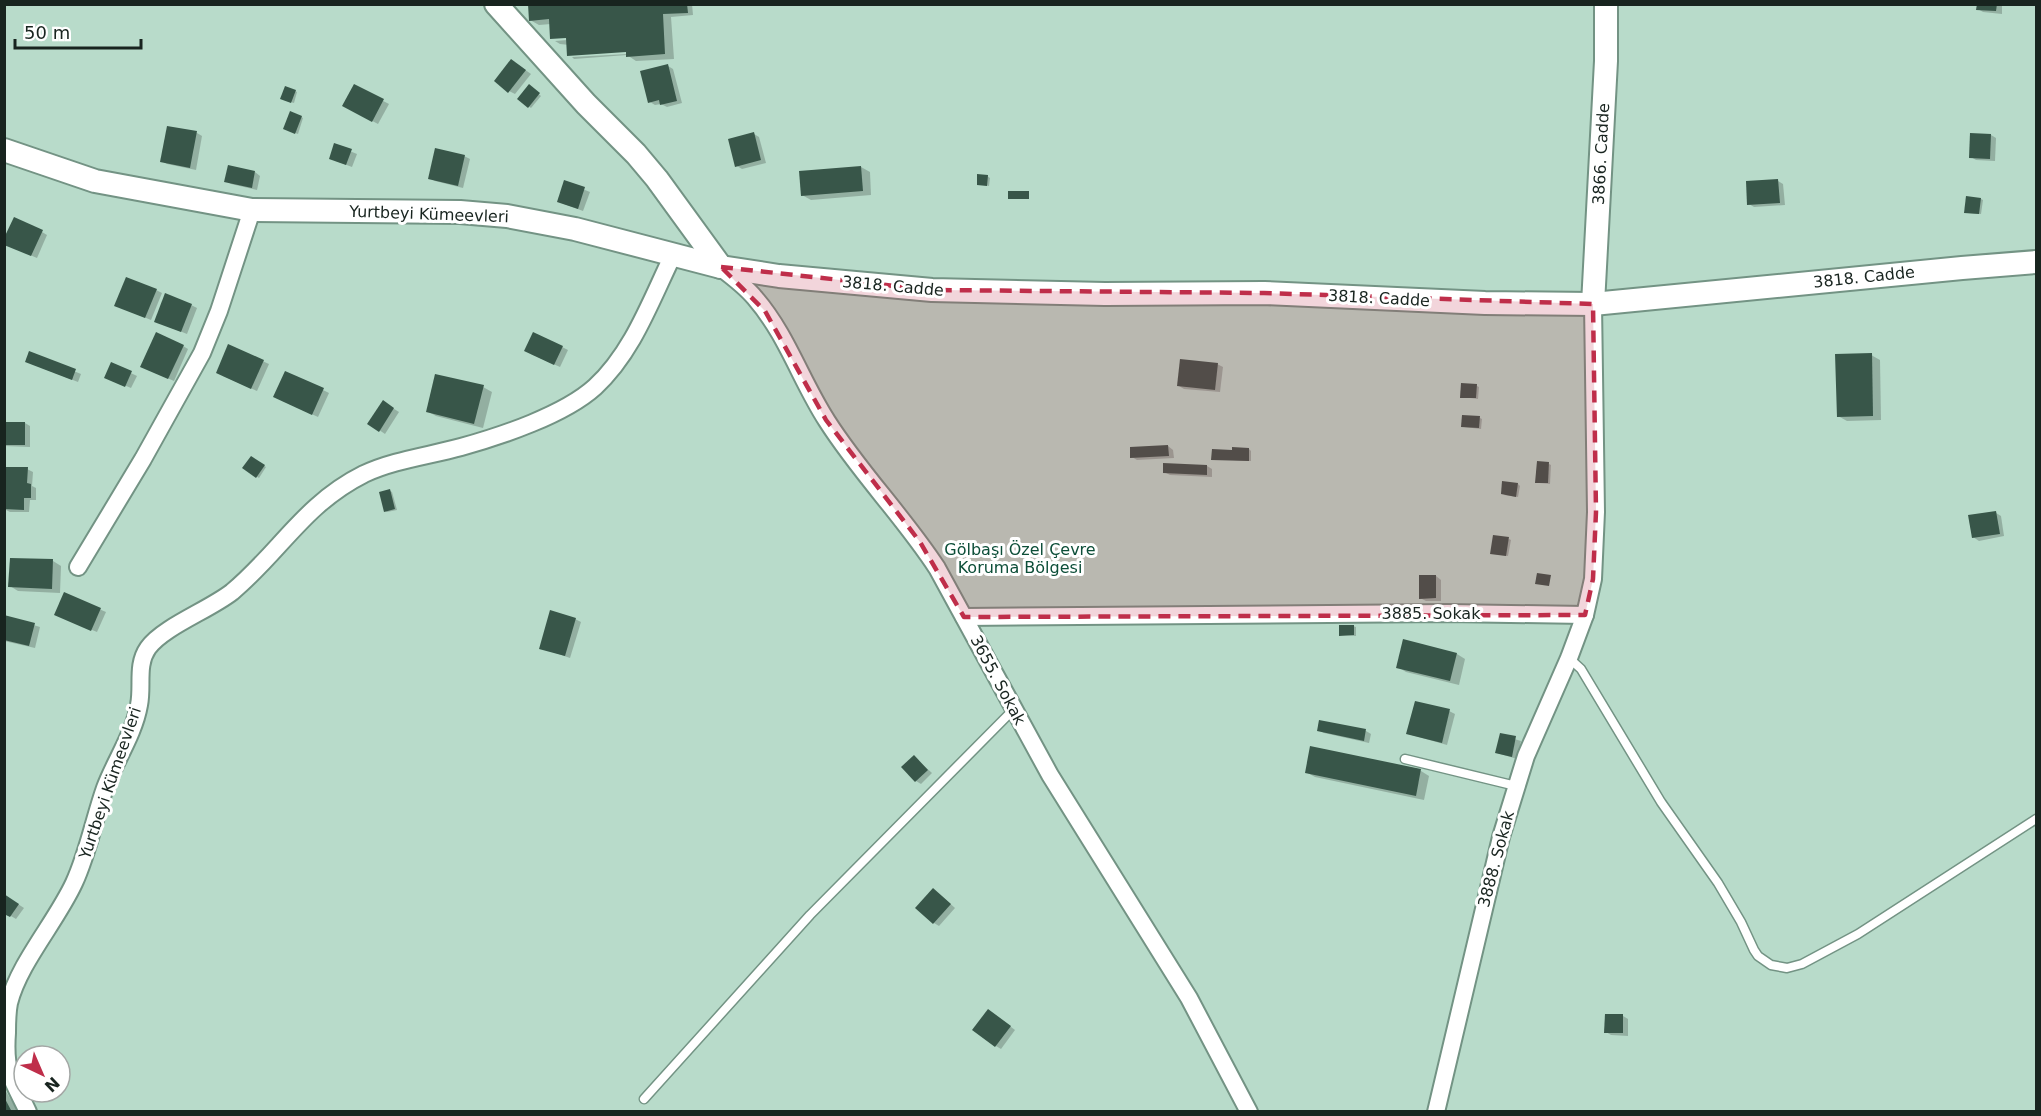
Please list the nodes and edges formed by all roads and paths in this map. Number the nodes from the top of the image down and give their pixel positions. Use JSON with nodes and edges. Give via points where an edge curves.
{"nodes":[{"id":1,"x":496,"y":4,"type":"edge"},
{"id":2,"x":1606,"y":4,"type":"edge"},
{"id":3,"x":4,"y":150,"type":"edge"},
{"id":4,"x":252,"y":210,"type":"junction"},
{"id":5,"x":673,"y":255,"type":"junction"},
{"id":6,"x":2037,"y":262,"type":"edge"},
{"id":7,"x":721,"y":267,"type":"junction"},
{"id":8,"x":1593,"y":304,"type":"junction"},
{"id":9,"x":78,"y":567,"type":"dead end"},
{"id":10,"x":1585,"y":615,"type":"junction"},
{"id":11,"x":964,"y":617,"type":"junction"},
{"id":12,"x":1569,"y":658,"type":"junction"},
{"id":13,"x":1014,"y":710,"type":"junction"},
{"id":14,"x":1405,"y":759,"type":"dead end"},
{"id":15,"x":1516,"y":786,"type":"junction"},
{"id":16,"x":2037,"y":819,"type":"edge"},
{"id":17,"x":644,"y":1099,"type":"dead end"},
{"id":18,"x":28,"y":1112,"type":"edge"},
{"id":19,"x":1250,"y":1112,"type":"edge"},
{"id":20,"x":1436,"y":1112,"type":"edge"}],
"edges":[{"from":1,"to":7,"type":"street","via":[[636,154]]},
{"from":2,"to":8,"type":"street","name":"3866. Cadde"},
{"from":3,"to":4,"type":"street","name":"Yurtbeyi Kümeevleri","via":[[95,181]]},
{"from":4,"to":5,"type":"street","name":"Yurtbeyi Kümeevleri","via":[[507,216],[576,228]]},
{"from":4,"to":9,"type":"street","via":[[202,353]]},
{"from":5,"to":7,"type":"street","name":"Yurtbeyi Kümeevleri"},
{"from":5,"to":18,"type":"street","name":"Yurtbeyi Kümeevleri","via":[[634,336],[606,376],[585,396],[519,427],[461,447],[387,465],[343,486],[304,516],[229,594],[169,630],[147,649],[142,659],[137,711],[104,792],[82,864],[9,1003],[7,1058]]},
{"from":6,"to":8,"type":"street","name":"3818. Cadde"},
{"from":7,"to":8,"type":"street","name":"3818. Cadde","via":[[932,290],[1264,293]]},
{"from":7,"to":11,"type":"street","name":"3655. Sokak","via":[[765,311],[826,420],[920,542]]},
{"from":8,"to":10,"type":"street","via":[[1596,512],[1593,579]]},
{"from":10,"to":11,"type":"street","name":"3885. Sokak"},
{"from":10,"to":12,"type":"street","name":"3888. Sokak"},
{"from":11,"to":13,"type":"street","name":"3655. Sokak"},
{"from":12,"to":15,"type":"street","name":"3888. Sokak"},
{"from":12,"to":16,"type":"lane","via":[[1581,669],[1661,802],[1718,883],[1754,950],[1771,965],[1787,968],[1802,964],[1857,934]]},
{"from":13,"to":17,"type":"lane","via":[[810,915]]},
{"from":13,"to":19,"type":"street","name":"3655. Sokak","via":[[1189,998]]},
{"from":14,"to":15,"type":"lane"},
{"from":15,"to":20,"type":"street","name":"3888. Sokak"}]}
